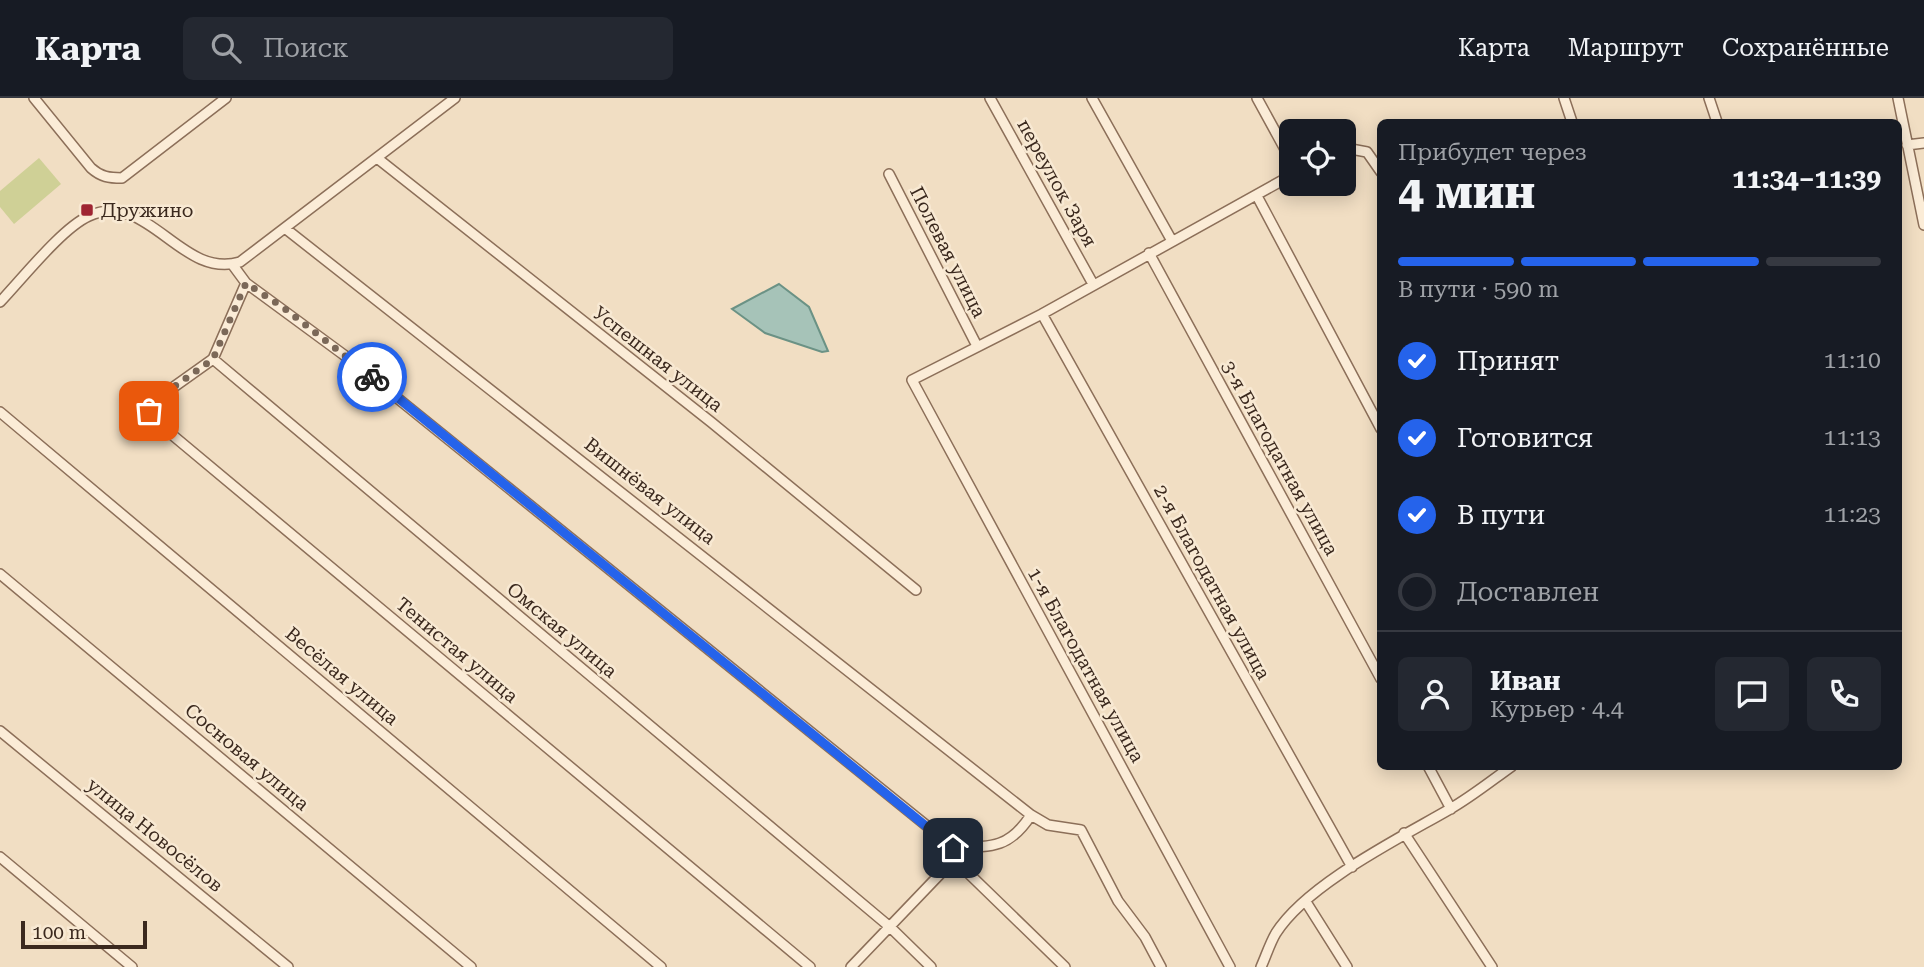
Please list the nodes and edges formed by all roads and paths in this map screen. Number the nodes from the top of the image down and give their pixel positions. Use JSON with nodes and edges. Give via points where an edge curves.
{"nodes":[{"id":1,"x":34,"y":98,"type":"edge"},
{"id":2,"x":226,"y":98,"type":"edge"},
{"id":3,"x":455,"y":98,"type":"edge"},
{"id":4,"x":990,"y":98,"type":"edge"},
{"id":5,"x":1092,"y":98,"type":"edge"},
{"id":6,"x":1257,"y":98,"type":"edge"},
{"id":7,"x":1564,"y":98,"type":"edge"},
{"id":8,"x":1709,"y":98,"type":"edge"},
{"id":9,"x":1898,"y":98,"type":"edge"},
{"id":10,"x":1571,"y":119,"type":"edge"},
{"id":11,"x":1716,"y":119,"type":"edge"},
{"id":12,"x":1279,"y":138,"type":"edge"},
{"id":13,"x":1924,"y":143,"type":"edge"},
{"id":14,"x":1907,"y":145,"type":"junction"},
{"id":15,"x":1356,"y":151,"type":"edge"},
{"id":16,"x":377,"y":158,"type":"junction"},
{"id":17,"x":1377,"y":165,"type":"edge"},
{"id":18,"x":889,"y":174,"type":"dead end"},
{"id":19,"x":1279,"y":183,"type":"edge"},
{"id":20,"x":1257,"y":196,"type":"junction"},
{"id":21,"x":1924,"y":225,"type":"edge"},
{"id":22,"x":286,"y":229,"type":"junction"},
{"id":23,"x":1172,"y":241,"type":"junction"},
{"id":24,"x":1149,"y":253,"type":"junction"},
{"id":25,"x":232,"y":264,"type":"junction"},
{"id":26,"x":246,"y":283,"type":"junction"},
{"id":27,"x":1094,"y":284,"type":"junction"},
{"id":28,"x":0,"y":302,"type":"edge"},
{"id":29,"x":1042,"y":314,"type":"junction"},
{"id":30,"x":977,"y":346,"type":"junction"},
{"id":31,"x":213,"y":359,"type":"junction"},
{"id":32,"x":0,"y":412,"type":"edge"},
{"id":33,"x":1377,"y":421,"type":"edge"},
{"id":34,"x":0,"y":574,"type":"edge"},
{"id":35,"x":916,"y":590,"type":"dead end"},
{"id":36,"x":1377,"y":672,"type":"edge"},
{"id":37,"x":0,"y":731,"type":"edge"},
{"id":38,"x":1431,"y":770,"type":"edge"},
{"id":39,"x":1506,"y":770,"type":"edge"},
{"id":40,"x":1451,"y":808,"type":"junction"},
{"id":41,"x":1031,"y":816,"type":"junction"},
{"id":42,"x":1404,"y":833,"type":"junction"},
{"id":43,"x":953,"y":848,"type":"junction"},
{"id":44,"x":0,"y":857,"type":"edge"},
{"id":45,"x":1352,"y":867,"type":"junction"},
{"id":46,"x":1306,"y":902,"type":"junction"},
{"id":47,"x":890,"y":927,"type":"junction"},
{"id":48,"x":132,"y":967,"type":"edge"},
{"id":49,"x":288,"y":967,"type":"edge"},
{"id":50,"x":471,"y":967,"type":"edge"},
{"id":51,"x":661,"y":967,"type":"edge"},
{"id":52,"x":810,"y":967,"type":"edge"},
{"id":53,"x":851,"y":967,"type":"edge"},
{"id":54,"x":931,"y":967,"type":"edge"},
{"id":55,"x":1065,"y":967,"type":"edge"},
{"id":56,"x":1161,"y":967,"type":"edge"},
{"id":57,"x":1230,"y":967,"type":"edge"},
{"id":58,"x":1262,"y":967,"type":"edge"},
{"id":59,"x":1347,"y":967,"type":"edge"},
{"id":60,"x":1492,"y":967,"type":"edge"}],
"edges":[{"from":1,"to":2,"type":"street","via":[[91,168],[100,176],[117,178]]},
{"from":3,"to":16,"type":"street"},
{"from":4,"to":27,"type":"street","name":"переулок Заря"},
{"from":5,"to":23,"type":"street"},
{"from":6,"to":12,"type":"street"},
{"from":7,"to":10,"type":"street"},
{"from":8,"to":11,"type":"street"},
{"from":9,"to":14,"type":"street"},
{"from":13,"to":14,"type":"street"},
{"from":14,"to":21,"type":"street"},
{"from":15,"to":17,"type":"street"},
{"from":16,"to":22,"type":"street"},
{"from":16,"to":35,"type":"street","name":"Успешная улица"},
{"from":18,"to":30,"type":"street","name":"Полевая улица"},
{"from":19,"to":20,"type":"street"},
{"from":20,"to":23,"type":"street"},
{"from":20,"to":33,"type":"street"},
{"from":22,"to":25,"type":"street"},
{"from":22,"to":41,"type":"street","name":"Вишнёвая улица"},
{"from":23,"to":24,"type":"street"},
{"from":24,"to":27,"type":"street"},
{"from":24,"to":36,"type":"street","name":"3-я Благодатная улица"},
{"from":25,"to":26,"type":"street"},
{"from":25,"to":28,"type":"street","via":[[203,261],[133,215],[102,211],[70,229]]},
{"from":26,"to":31,"type":"street"},
{"from":26,"to":43,"type":"street","via":[[344,355]]},
{"from":27,"to":29,"type":"street"},
{"from":29,"to":30,"type":"street"},
{"from":29,"to":45,"type":"street","name":"2-я Благодатная улица"},
{"from":30,"to":57,"type":"street","name":"1-я Благодатная улица","via":[[912,380]]},
{"from":31,"to":47,"type":"street","name":"Омская улица"},
{"from":31,"to":52,"type":"street","name":"Тенистая улица","via":[[154,401],[149,411],[152,418]]},
{"from":32,"to":51,"type":"street","name":"Весёлая улица"},
{"from":34,"to":50,"type":"street","name":"Сосновая улица"},
{"from":37,"to":49,"type":"street","name":"улица Новосёлов"},
{"from":38,"to":40,"type":"street"},
{"from":39,"to":40,"type":"street"},
{"from":40,"to":42,"type":"street"},
{"from":41,"to":43,"type":"street","via":[[1018,836],[980,849]]},
{"from":41,"to":56,"type":"street","via":[[1048,825],[1081,830],[1118,901],[1146,937]]},
{"from":42,"to":45,"type":"street"},
{"from":42,"to":60,"type":"street"},
{"from":43,"to":47,"type":"street","via":[[943,872]]},
{"from":43,"to":55,"type":"street","via":[[962,868]]},
{"from":44,"to":48,"type":"street"},
{"from":45,"to":46,"type":"street"},
{"from":46,"to":58,"type":"street","via":[[1277,932]]},
{"from":46,"to":59,"type":"street"},
{"from":47,"to":53,"type":"street"},
{"from":47,"to":54,"type":"street","name":"Омская улица"}]}
